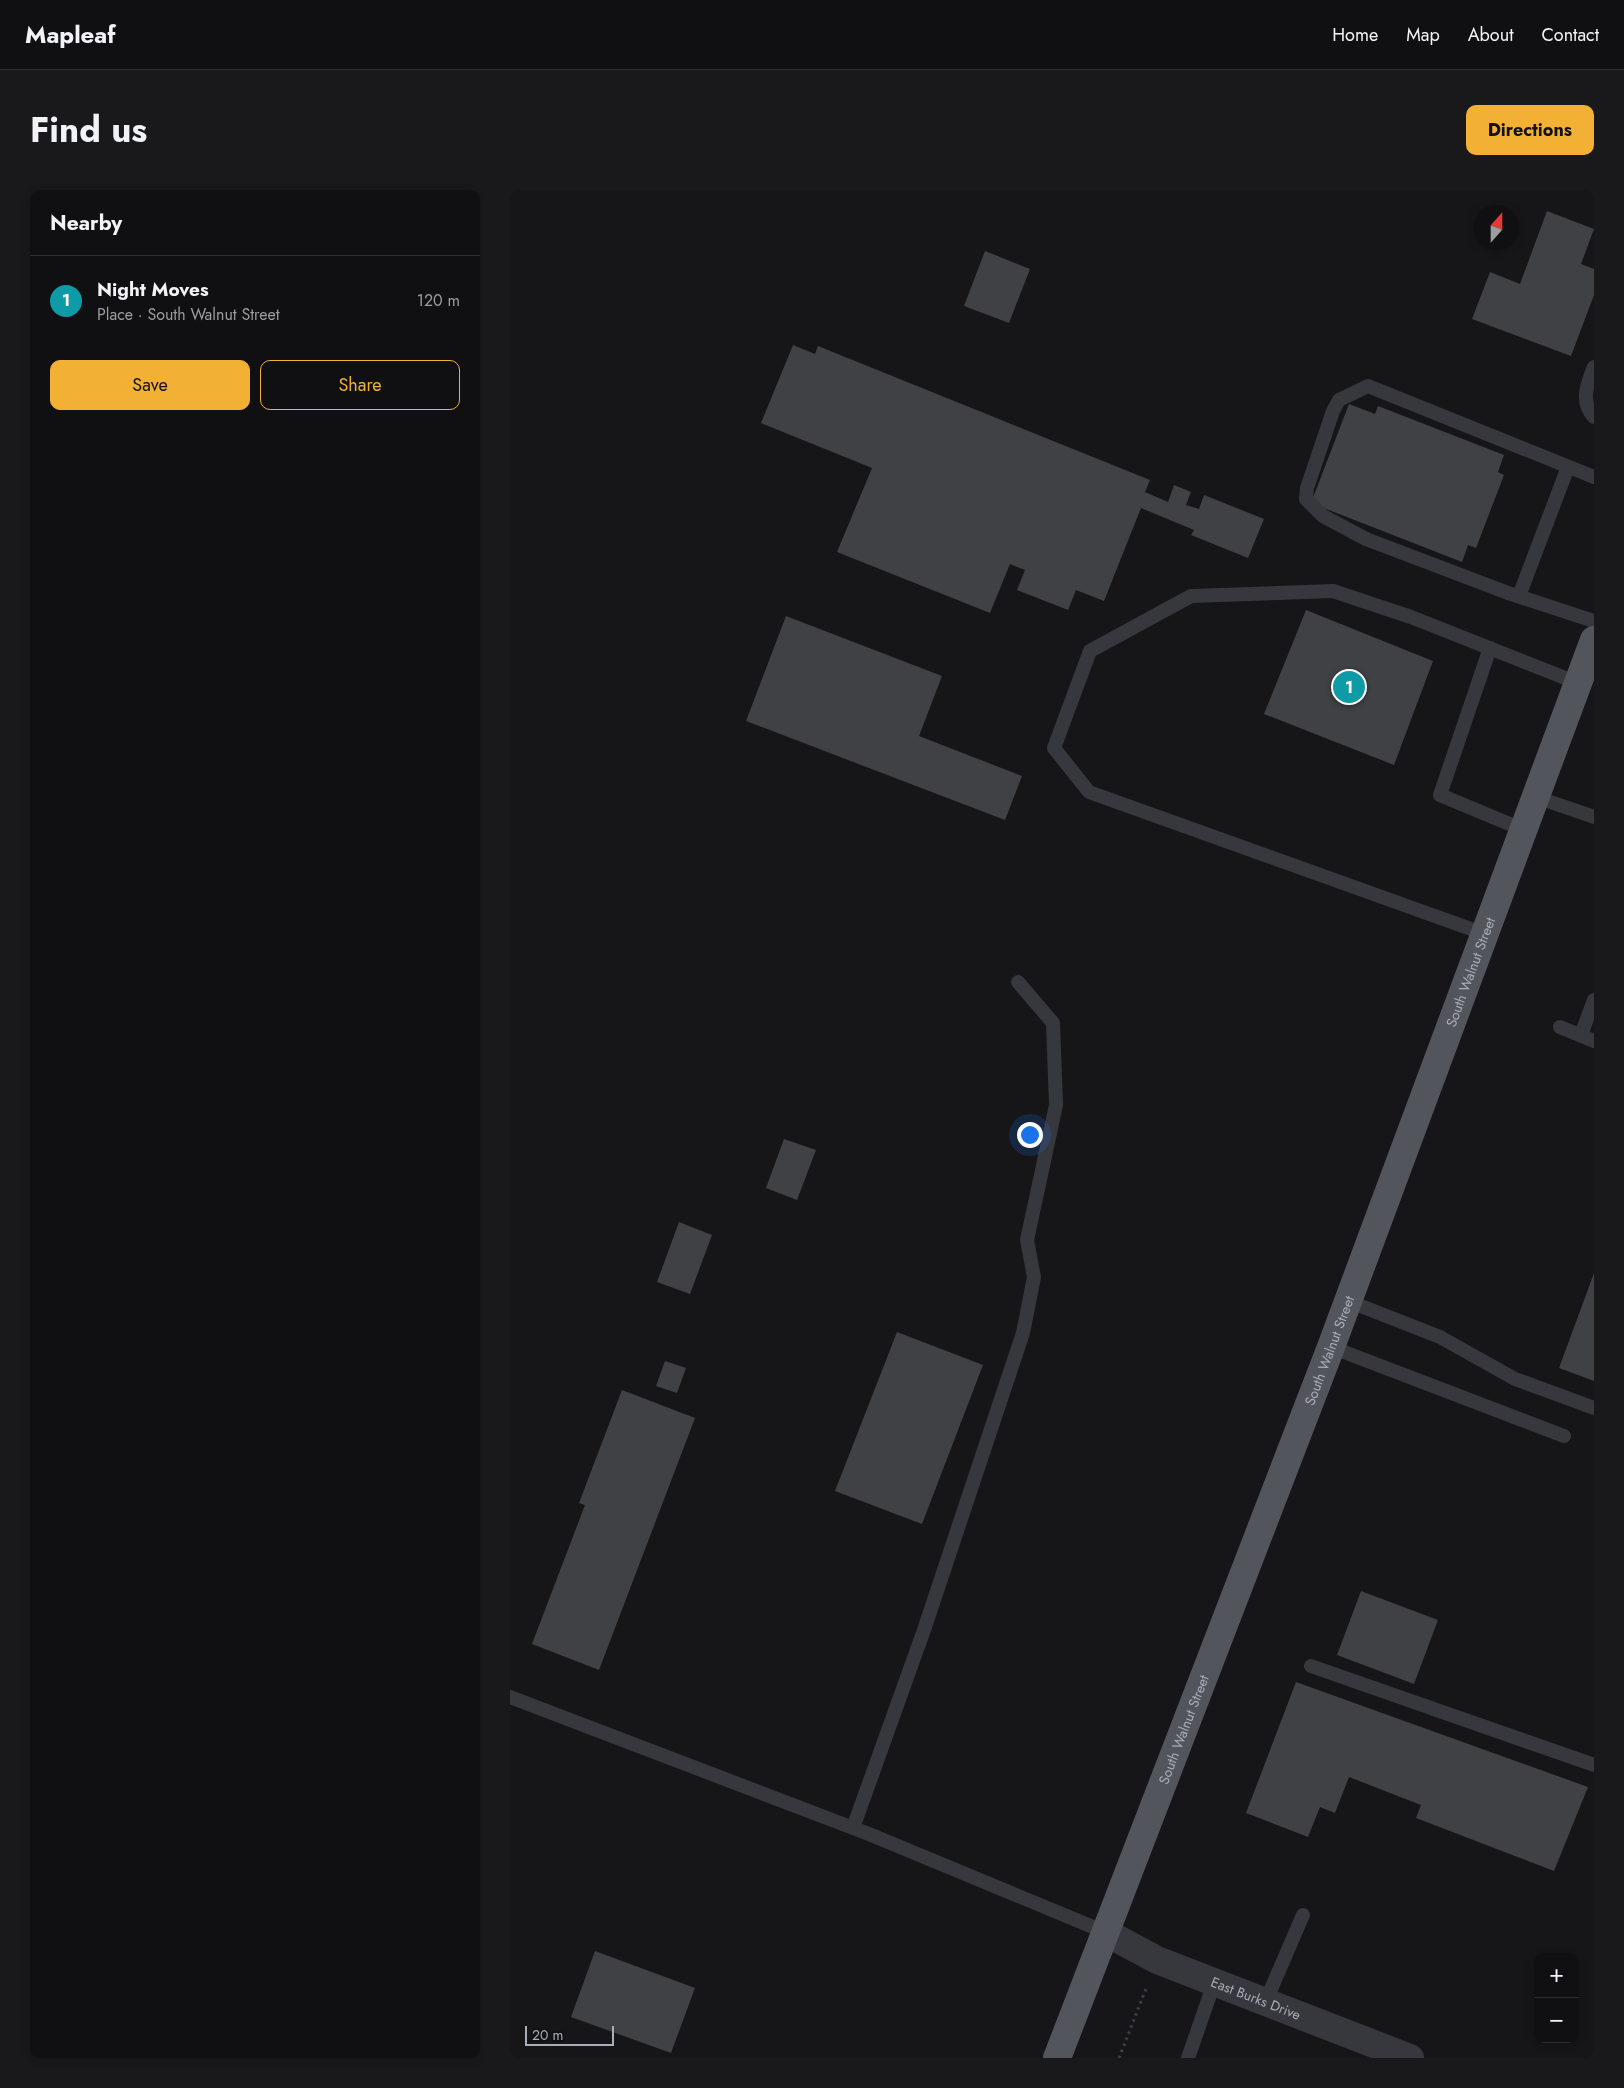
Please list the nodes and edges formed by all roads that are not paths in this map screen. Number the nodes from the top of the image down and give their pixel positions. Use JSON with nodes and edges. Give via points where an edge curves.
{"nodes":[{"id":1,"x":1594,"y":367,"type":"edge"},
{"id":2,"x":1594,"y":417,"type":"edge"},
{"id":3,"x":1568,"y":467,"type":"junction"},
{"id":4,"x":1594,"y":477,"type":"edge"},
{"id":5,"x":1518,"y":596,"type":"junction"},
{"id":6,"x":1594,"y":621,"type":"edge"},
{"id":7,"x":1594,"y":640,"type":"edge"},
{"id":8,"x":1490,"y":648,"type":"junction"},
{"id":9,"x":1578,"y":683,"type":"junction"},
{"id":10,"x":1536,"y":797,"type":"junction"},
{"id":11,"x":1594,"y":817,"type":"edge"},
{"id":12,"x":1524,"y":830,"type":"junction"},
{"id":13,"x":1485,"y":934,"type":"junction"},
{"id":14,"x":1018,"y":982,"type":"dead end"},
{"id":15,"x":1594,"y":1000,"type":"edge"},
{"id":16,"x":1560,"y":1027,"type":"dead end"},
{"id":17,"x":1580,"y":1036,"type":"junction"},
{"id":18,"x":1594,"y":1041,"type":"edge"},
{"id":19,"x":1348,"y":1302,"type":"junction"},
{"id":20,"x":1331,"y":1347,"type":"junction"},
{"id":21,"x":1594,"y":1408,"type":"edge"},
{"id":22,"x":1564,"y":1436,"type":"dead end"},
{"id":23,"x":1311,"y":1666,"type":"dead end"},
{"id":24,"x":510,"y":1697,"type":"edge"},
{"id":25,"x":1594,"y":1765,"type":"edge"},
{"id":26,"x":853,"y":1828,"type":"junction"},
{"id":27,"x":1303,"y":1915,"type":"dead end"},
{"id":28,"x":1105,"y":1932,"type":"junction"},
{"id":29,"x":1214,"y":1983,"type":"junction"},
{"id":30,"x":1265,"y":2003,"type":"junction"},
{"id":31,"x":1191,"y":2057,"type":"edge"},
{"id":32,"x":1057,"y":2058,"type":"edge"},
{"id":33,"x":1410,"y":2058,"type":"edge"}],
"edges":[{"from":1,"to":2,"type":"lane","via":[[1585,389],[1588,411]]},
{"from":3,"to":4,"type":"lane"},
{"from":3,"to":5,"type":"lane"},
{"from":3,"to":5,"type":"lane","via":[[1368,386],[1339,400],[1333,411],[1306,488],[1306,499],[1323,516],[1366,539]]},
{"from":5,"to":6,"type":"lane"},
{"from":7,"to":9,"type":"main road","name":"South Walnut Street"},
{"from":8,"to":9,"type":"lane"},
{"from":8,"to":12,"type":"lane","via":[[1440,795]]},
{"from":8,"to":13,"type":"lane","via":[[1333,591],[1190,596],[1090,651],[1054,748],[1089,792]]},
{"from":9,"to":10,"type":"main road","name":"South Walnut Street"},
{"from":10,"to":11,"type":"lane"},
{"from":10,"to":12,"type":"main road","name":"South Walnut Street"},
{"from":12,"to":13,"type":"main road","name":"South Walnut Street"},
{"from":13,"to":19,"type":"main road","name":"South Walnut Street"},
{"from":14,"to":26,"type":"lane","via":[[1053,1023],[1056,1105],[1027,1240],[1034,1277],[1025,1324],[924,1630]]},
{"from":15,"to":17,"type":"lane"},
{"from":16,"to":17,"type":"lane"},
{"from":17,"to":18,"type":"lane"},
{"from":19,"to":20,"type":"main road","name":"South Walnut Street"},
{"from":19,"to":21,"type":"lane","via":[[1440,1337],[1515,1379]]},
{"from":20,"to":22,"type":"lane"},
{"from":20,"to":28,"type":"main road","name":"South Walnut Street"},
{"from":23,"to":25,"type":"lane"},
{"from":24,"to":26,"type":"lane"},
{"from":26,"to":28,"type":"lane"},
{"from":27,"to":30,"type":"lane"},
{"from":28,"to":29,"type":"street","name":"East Burks Drive","via":[[1156,1960]]},
{"from":28,"to":32,"type":"main road","name":"South Walnut Street"},
{"from":29,"to":30,"type":"street","name":"East Burks Drive"},
{"from":29,"to":31,"type":"lane"},
{"from":30,"to":33,"type":"street","name":"East Burks Drive"}]}
